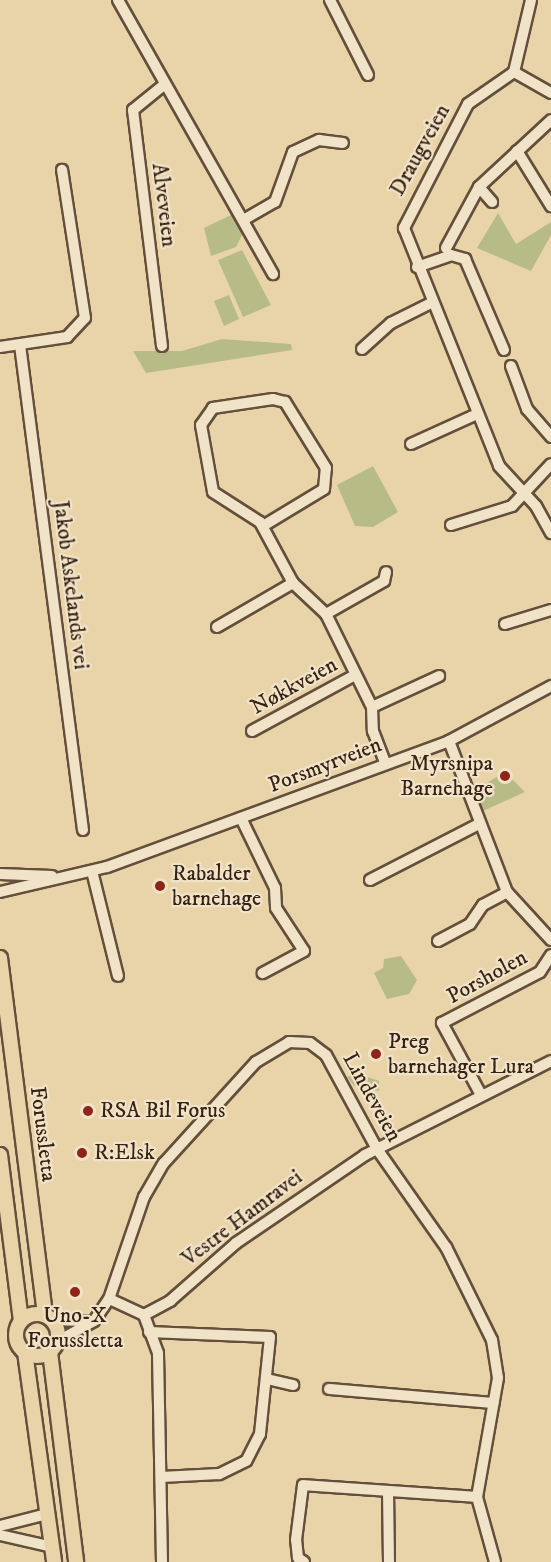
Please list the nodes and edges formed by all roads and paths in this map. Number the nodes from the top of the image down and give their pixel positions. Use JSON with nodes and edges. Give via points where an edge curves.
{"nodes":[{"id":1,"x":118,"y":0,"type":"edge"},
{"id":2,"x":330,"y":0,"type":"edge"},
{"id":3,"x":531,"y":0,"type":"edge"},
{"id":4,"x":514,"y":72,"type":"junction"},
{"id":5,"x":368,"y":75,"type":"dead end"},
{"id":6,"x":165,"y":84,"type":"junction"},
{"id":7,"x":551,"y":93,"type":"edge"},
{"id":8,"x":551,"y":120,"type":"edge"},
{"id":9,"x":343,"y":143,"type":"dead end"},
{"id":10,"x":517,"y":151,"type":"junction"},
{"id":11,"x":62,"y":170,"type":"dead end"},
{"id":12,"x":479,"y":187,"type":"junction"},
{"id":13,"x":492,"y":202,"type":"dead end"},
{"id":14,"x":551,"y":206,"type":"edge"},
{"id":15,"x":245,"y":219,"type":"junction"},
{"id":16,"x":446,"y":248,"type":"dead end"},
{"id":17,"x":417,"y":267,"type":"junction"},
{"id":18,"x":273,"y":274,"type":"dead end"},
{"id":19,"x":431,"y":303,"type":"junction"},
{"id":20,"x":20,"y":345,"type":"junction"},
{"id":21,"x":162,"y":346,"type":"dead end"},
{"id":22,"x":0,"y":347,"type":"edge"},
{"id":23,"x":362,"y":349,"type":"dead end"},
{"id":24,"x":504,"y":350,"type":"dead end"},
{"id":25,"x":511,"y":366,"type":"dead end"},
{"id":26,"x":477,"y":414,"type":"junction"},
{"id":27,"x":551,"y":437,"type":"edge"},
{"id":28,"x":411,"y":444,"type":"dead end"},
{"id":29,"x":551,"y":464,"type":"edge"},
{"id":30,"x":524,"y":495,"type":"junction"},
{"id":31,"x":451,"y":525,"type":"dead end"},
{"id":32,"x":263,"y":526,"type":"junction"},
{"id":33,"x":551,"y":533,"type":"edge"},
{"id":34,"x":386,"y":572,"type":"dead end"},
{"id":35,"x":293,"y":583,"type":"junction"},
{"id":36,"x":551,"y":610,"type":"edge"},
{"id":37,"x":326,"y":614,"type":"junction"},
{"id":38,"x":505,"y":624,"type":"dead end"},
{"id":39,"x":217,"y":627,"type":"dead end"},
{"id":40,"x":355,"y":675,"type":"junction"},
{"id":41,"x":439,"y":676,"type":"dead end"},
{"id":42,"x":551,"y":686,"type":"edge"},
{"id":43,"x":372,"y":707,"type":"junction"},
{"id":44,"x":252,"y":731,"type":"dead end"},
{"id":45,"x":449,"y":741,"type":"junction"},
{"id":46,"x":385,"y":763,"type":"junction"},
{"id":47,"x":242,"y":818,"type":"junction"},
{"id":48,"x":480,"y":824,"type":"junction"},
{"id":49,"x":84,"y":830,"type":"dead end"},
{"id":50,"x":92,"y":871,"type":"junction"},
{"id":51,"x":0,"y":874,"type":"edge"},
{"id":52,"x":58,"y":877,"type":"junction"},
{"id":53,"x":370,"y":880,"type":"dead end"},
{"id":54,"x":0,"y":892,"type":"edge"},
{"id":55,"x":507,"y":892,"type":"junction"},
{"id":56,"x":551,"y":940,"type":"edge"},
{"id":57,"x":438,"y":941,"type":"dead end"},
{"id":58,"x":551,"y":955,"type":"edge"},
{"id":59,"x":0,"y":958,"type":"edge"},
{"id":60,"x":263,"y":973,"type":"dead end"},
{"id":61,"x":118,"y":976,"type":"dead end"},
{"id":62,"x":551,"y":1061,"type":"edge"},
{"id":63,"x":480,"y":1093,"type":"junction"},
{"id":64,"x":377,"y":1149,"type":"junction"},
{"id":65,"x":0,"y":1155,"type":"edge"},
{"id":66,"x":109,"y":1299,"type":"junction"},
{"id":67,"x":144,"y":1315,"type":"junction"},
{"id":68,"x":49,"y":1317,"type":"junction"},
{"id":69,"x":21,"y":1321,"type":"junction"},
{"id":70,"x":94,"y":1321,"type":"junction"},
{"id":71,"x":149,"y":1332,"type":"junction"},
{"id":72,"x":54,"y":1346,"type":"junction"},
{"id":73,"x":25,"y":1352,"type":"junction"},
{"id":74,"x":267,"y":1379,"type":"junction"},
{"id":75,"x":292,"y":1385,"type":"dead end"},
{"id":76,"x":329,"y":1389,"type":"dead end"},
{"id":77,"x":493,"y":1403,"type":"junction"},
{"id":78,"x":161,"y":1477,"type":"junction"},
{"id":79,"x":388,"y":1491,"type":"junction"},
{"id":80,"x":477,"y":1497,"type":"junction"},
{"id":81,"x":44,"y":1515,"type":"junction"},
{"id":82,"x":0,"y":1526,"type":"edge"},
{"id":83,"x":0,"y":1534,"type":"edge"},
{"id":84,"x":48,"y":1546,"type":"junction"},
{"id":85,"x":54,"y":1562,"type":"edge"},
{"id":86,"x":76,"y":1562,"type":"edge"},
{"id":87,"x":162,"y":1562,"type":"edge"},
{"id":88,"x":304,"y":1562,"type":"edge"},
{"id":89,"x":389,"y":1562,"type":"edge"},
{"id":90,"x":495,"y":1562,"type":"edge"}],
"edges":[{"from":1,"to":6,"type":"street","name":"Alveveien"},
{"from":2,"to":5,"type":"street"},
{"from":3,"to":4,"type":"street"},
{"from":4,"to":7,"type":"street"},
{"from":4,"to":17,"type":"street","name":"Draugveien","via":[[462,111],[406,214],[405,236]]},
{"from":6,"to":15,"type":"street","name":"Alveveien"},
{"from":6,"to":21,"type":"street","name":"Alveveien","via":[[133,110]]},
{"from":8,"to":10,"type":"street"},
{"from":9,"to":15,"type":"street","via":[[319,140],[293,152],[275,202]]},
{"from":10,"to":12,"type":"street"},
{"from":10,"to":14,"type":"street"},
{"from":11,"to":20,"type":"street","via":[[85,318],[67,337]]},
{"from":12,"to":13,"type":"street"},
{"from":12,"to":16,"type":"street"},
{"from":15,"to":18,"type":"street","name":"Alveveien"},
{"from":17,"to":19,"type":"street","name":"Draugveien"},
{"from":17,"to":24,"type":"street","via":[[451,255],[465,259]]},
{"from":19,"to":23,"type":"street","via":[[391,323]]},
{"from":19,"to":26,"type":"street","name":"Draugveien"},
{"from":20,"to":22,"type":"street"},
{"from":20,"to":49,"type":"street","name":"Jakob Askelands vei"},
{"from":25,"to":27,"type":"street","via":[[527,409]]},
{"from":26,"to":28,"type":"street"},
{"from":26,"to":30,"type":"street","name":"Draugveien","via":[[504,477]]},
{"from":29,"to":30,"type":"street"},
{"from":30,"to":31,"type":"street","via":[[490,516]]},
{"from":30,"to":33,"type":"street","name":"Draugveien"},
{"from":32,"to":32,"type":"street","name":"Nøkkveien","via":[[324,489],[326,468],[285,402],[273,399],[213,408],[201,425],[213,492]]},
{"from":32,"to":35,"type":"street","name":"Nøkkveien"},
{"from":34,"to":37,"type":"street","via":[[384,581]]},
{"from":35,"to":37,"type":"street","name":"Nøkkveien"},
{"from":35,"to":39,"type":"street"},
{"from":36,"to":38,"type":"street"},
{"from":37,"to":40,"type":"street","name":"Nøkkveien"},
{"from":40,"to":43,"type":"street","name":"Nøkkveien"},
{"from":40,"to":44,"type":"street","name":"Nøkkveien"},
{"from":41,"to":43,"type":"street"},
{"from":42,"to":45,"type":"street","name":"Porsmyrveien"},
{"from":43,"to":46,"type":"street","name":"Nøkkveien","via":[[373,731]]},
{"from":45,"to":46,"type":"street","name":"Porsmyrveien"},
{"from":45,"to":48,"type":"street","name":"Porsholen"},
{"from":46,"to":47,"type":"street","name":"Porsmyrveien"},
{"from":47,"to":50,"type":"street","name":"Porsmyrveien"},
{"from":47,"to":60,"type":"street","via":[[276,888],[276,908],[304,951]]},
{"from":48,"to":53,"type":"street"},
{"from":48,"to":55,"type":"street","name":"Porsholen"},
{"from":50,"to":52,"type":"street","name":"Porsmyrveien"},
{"from":50,"to":61,"type":"street"},
{"from":51,"to":52,"type":"street","name":"Porsmyrveien"},
{"from":52,"to":54,"type":"street","name":"Porsmyrveien"},
{"from":55,"to":56,"type":"street","name":"Porsholen"},
{"from":55,"to":57,"type":"street","via":[[483,905],[470,924]]},
{"from":58,"to":63,"type":"street","name":"Porsholen","via":[[540,972],[442,1023]]},
{"from":59,"to":68,"type":"main road","name":"Forussletta"},
{"from":62,"to":63,"type":"street","name":"Vestre Hamravei"},
{"from":63,"to":64,"type":"street","name":"Vestre Hamravei"},
{"from":64,"to":66,"type":"street","name":"Lindeveien","via":[[326,1055],[310,1043],[288,1042],[270,1049],[155,1177]]},
{"from":64,"to":67,"type":"street","name":"Vestre Hamravei","via":[[236,1243],[170,1301]]},
{"from":64,"to":77,"type":"street","name":"Lindeveien","via":[[446,1246],[492,1340],[498,1372]]},
{"from":65,"to":69,"type":"main road","name":"Forussletta"},
{"from":66,"to":67,"type":"street"},
{"from":66,"to":70,"type":"street","name":"Lindeveien"},
{"from":67,"to":71,"type":"street"},
{"from":68,"to":69,"type":"main road"},
{"from":68,"to":70,"type":"street"},
{"from":68,"to":72,"type":"main road","name":"Forussletta"},
{"from":69,"to":73,"type":"main road","name":"Forussletta","via":[[17,1340]]},
{"from":70,"to":72,"type":"street"},
{"from":71,"to":74,"type":"street","via":[[270,1337]]},
{"from":71,"to":78,"type":"street","via":[[158,1353]]},
{"from":72,"to":73,"type":"main road"},
{"from":72,"to":86,"type":"main road","name":"Forussletta"},
{"from":73,"to":81,"type":"main road","name":"Forussletta"},
{"from":74,"to":75,"type":"street"},
{"from":74,"to":78,"type":"street","via":[[260,1434],[246,1461],[219,1474]]},
{"from":76,"to":77,"type":"street"},
{"from":77,"to":80,"type":"street","name":"Lindeveien"},
{"from":78,"to":87,"type":"street"},
{"from":79,"to":80,"type":"street"},
{"from":79,"to":88,"type":"street","via":[[303,1485],[296,1539],[298,1558]]},
{"from":79,"to":89,"type":"street"},
{"from":80,"to":90,"type":"street","name":"Lindeveien"},
{"from":81,"to":82,"type":"street"},
{"from":81,"to":84,"type":"main road","name":"Forussletta"},
{"from":83,"to":84,"type":"street"},
{"from":84,"to":85,"type":"main road","name":"Forussletta"}]}
